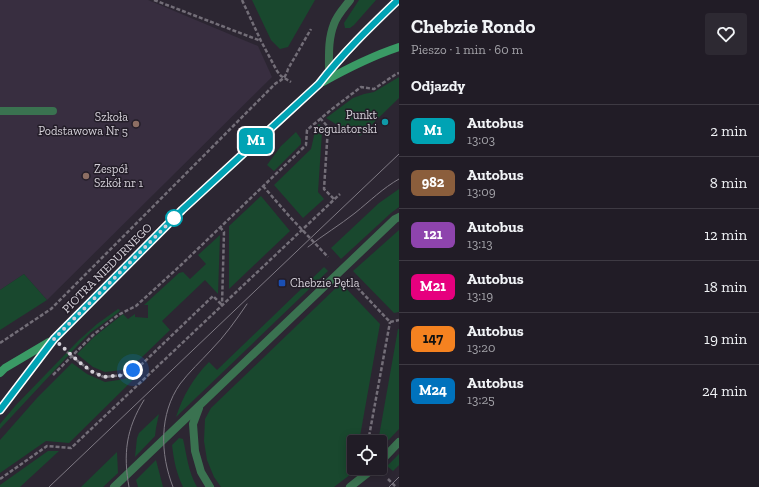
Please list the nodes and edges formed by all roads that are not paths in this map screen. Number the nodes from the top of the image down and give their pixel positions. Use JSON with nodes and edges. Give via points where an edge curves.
{"nodes":[{"id":1,"x":350,"y":0,"type":"edge"},
{"id":2,"x":398,"y":0,"type":"edge"},
{"id":3,"x":399,"y":47,"type":"edge"},
{"id":4,"x":329,"y":71,"type":"junction"},
{"id":5,"x":319,"y":84,"type":"junction"},
{"id":6,"x":0,"y":111,"type":"edge"},
{"id":7,"x":53,"y":111,"type":"dead end"},
{"id":8,"x":399,"y":217,"type":"edge"},
{"id":9,"x":54,"y":339,"type":"junction"},
{"id":10,"x":0,"y":373,"type":"edge"},
{"id":11,"x":199,"y":407,"type":"junction"},
{"id":12,"x":0,"y":410,"type":"edge"},
{"id":13,"x":399,"y":442,"type":"edge"},
{"id":14,"x":387,"y":455,"type":"edge"},
{"id":15,"x":365,"y":475,"type":"edge"},
{"id":16,"x":114,"y":487,"type":"edge"},
{"id":17,"x":210,"y":487,"type":"edge"},
{"id":18,"x":350,"y":487,"type":"edge"}],
"edges":[{"from":1,"to":4,"type":"lane","via":[[334,23],[329,48]]},
{"from":2,"to":4,"type":"main road","name":"PIOTRA NIEDURNEGO"},
{"from":3,"to":5,"type":"main road","name":"PIOTRA NIEDURNEGO","via":[[376,55]]},
{"from":4,"to":5,"type":"main road","name":"PIOTRA NIEDURNEGO"},
{"from":5,"to":9,"type":"main road","name":"PIOTRA NIEDURNEGO","via":[[182,210]]},
{"from":6,"to":7,"type":"lane"},
{"from":8,"to":11,"type":"lane"},
{"from":9,"to":10,"type":"main road","name":"PIOTRA NIEDURNEGO"},
{"from":9,"to":12,"type":"main road","name":"PIOTRA NIEDURNEGO"},
{"from":11,"to":16,"type":"lane"},
{"from":11,"to":17,"type":"lane","via":[[193,424],[195,452],[201,472]]},
{"from":13,"to":14,"type":"lane"},
{"from":15,"to":18,"type":"lane"}]}
